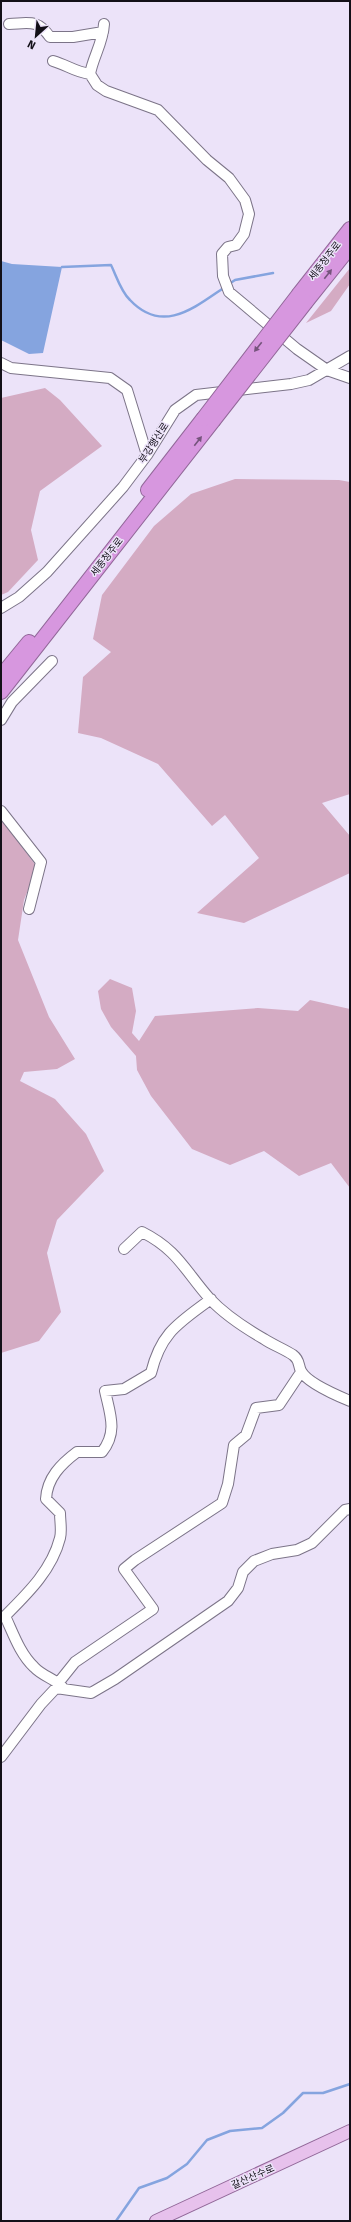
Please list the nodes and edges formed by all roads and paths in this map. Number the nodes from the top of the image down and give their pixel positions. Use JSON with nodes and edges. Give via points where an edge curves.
{"nodes":[{"id":1,"x":10,"y":24,"type":"dead end"},
{"id":2,"x":53,"y":61,"type":"dead end"},
{"id":3,"x":90,"y":74,"type":"junction"},
{"id":4,"x":350,"y":229,"type":"edge"},
{"id":5,"x":350,"y":247,"type":"edge"},
{"id":6,"x":303,"y":298,"type":"junction"},
{"id":7,"x":350,"y":356,"type":"edge"},
{"id":8,"x":1,"y":363,"type":"edge"},
{"id":9,"x":327,"y":370,"type":"junction"},
{"id":10,"x":350,"y":378,"type":"edge"},
{"id":11,"x":208,"y":420,"type":"junction"},
{"id":12,"x":147,"y":455,"type":"junction"},
{"id":13,"x":1,"y":608,"type":"edge"},
{"id":14,"x":52,"y":661,"type":"dead end"},
{"id":15,"x":1,"y":676,"type":"edge"},
{"id":16,"x":1,"y":692,"type":"edge"},
{"id":17,"x":1,"y":720,"type":"edge"},
{"id":18,"x":1,"y":812,"type":"edge"},
{"id":19,"x":29,"y":909,"type":"dead end"},
{"id":20,"x":124,"y":1249,"type":"dead end"},
{"id":21,"x":211,"y":1299,"type":"junction"},
{"id":22,"x":301,"y":1372,"type":"junction"},
{"id":23,"x":350,"y":1401,"type":"edge"},
{"id":24,"x":350,"y":1508,"type":"edge"},
{"id":25,"x":61,"y":1686,"type":"junction"},
{"id":26,"x":1,"y":1757,"type":"edge"},
{"id":27,"x":350,"y":2131,"type":"edge"},
{"id":28,"x":156,"y":2221,"type":"edge"}],
"edges":[{"from":1,"to":3,"type":"street","via":[[35,23],[43,27],[50,37],[73,37],[103,28]]},
{"from":2,"to":3,"type":"street","via":[[75,72]]},
{"from":3,"to":9,"type":"street","via":[[97,85],[106,92],[158,110],[207,160],[229,178],[245,200],[249,214],[244,234],[236,245],[228,247],[222,254],[227,286],[297,349]]},
{"from":4,"to":6,"type":"highway","name":"세종청주로"},
{"from":6,"to":5,"type":"highway","name":"세종청주로","one_way":true},
{"from":6,"to":11,"type":"highway","bridge":true},
{"from":7,"to":9,"type":"street","name":"부강행산로"},
{"from":8,"to":12,"type":"street","via":[[11,368],[110,378],[127,390]]},
{"from":9,"to":10,"type":"street"},
{"from":9,"to":12,"type":"street","name":"부강행산로","via":[[310,380],[291,384],[196,395],[175,410]]},
{"from":11,"to":15,"type":"highway","name":"세종청주로"},
{"from":16,"to":11,"type":"highway","name":"세종청주로","one_way":true},
{"from":12,"to":13,"type":"street","name":"부강행산로","via":[[47,572],[19,597]]},
{"from":14,"to":17,"type":"street","via":[[12,702]]},
{"from":18,"to":19,"type":"street","via":[[41,862]]},
{"from":20,"to":21,"type":"street","via":[[142,1232],[156,1239],[179,1259]]},
{"from":21,"to":22,"type":"street","via":[[232,1318],[294,1356]]},
{"from":21,"to":25,"type":"street","via":[[171,1329],[160,1347],[150,1373],[124,1389],[105,1391],[112,1434],[108,1444],[102,1452],[77,1452],[58,1468],[46,1491],[46,1499],[60,1513],[61,1537],[48,1566],[29,1592],[4,1616],[23,1654],[33,1667]]},
{"from":22,"to":23,"type":"street","via":[[330,1393]]},
{"from":22,"to":25,"type":"street","via":[[280,1405],[256,1408],[246,1435],[234,1445],[228,1484],[222,1503],[124,1569],[153,1609],[75,1662]]},
{"from":24,"to":25,"type":"street","via":[[312,1543],[297,1550],[272,1554],[254,1561],[243,1572],[238,1588],[228,1601],[115,1679],[91,1693]]},
{"from":25,"to":26,"type":"street","via":[[41,1704]]},
{"from":27,"to":28,"type":"main road","name":"갈산산수로"}]}
